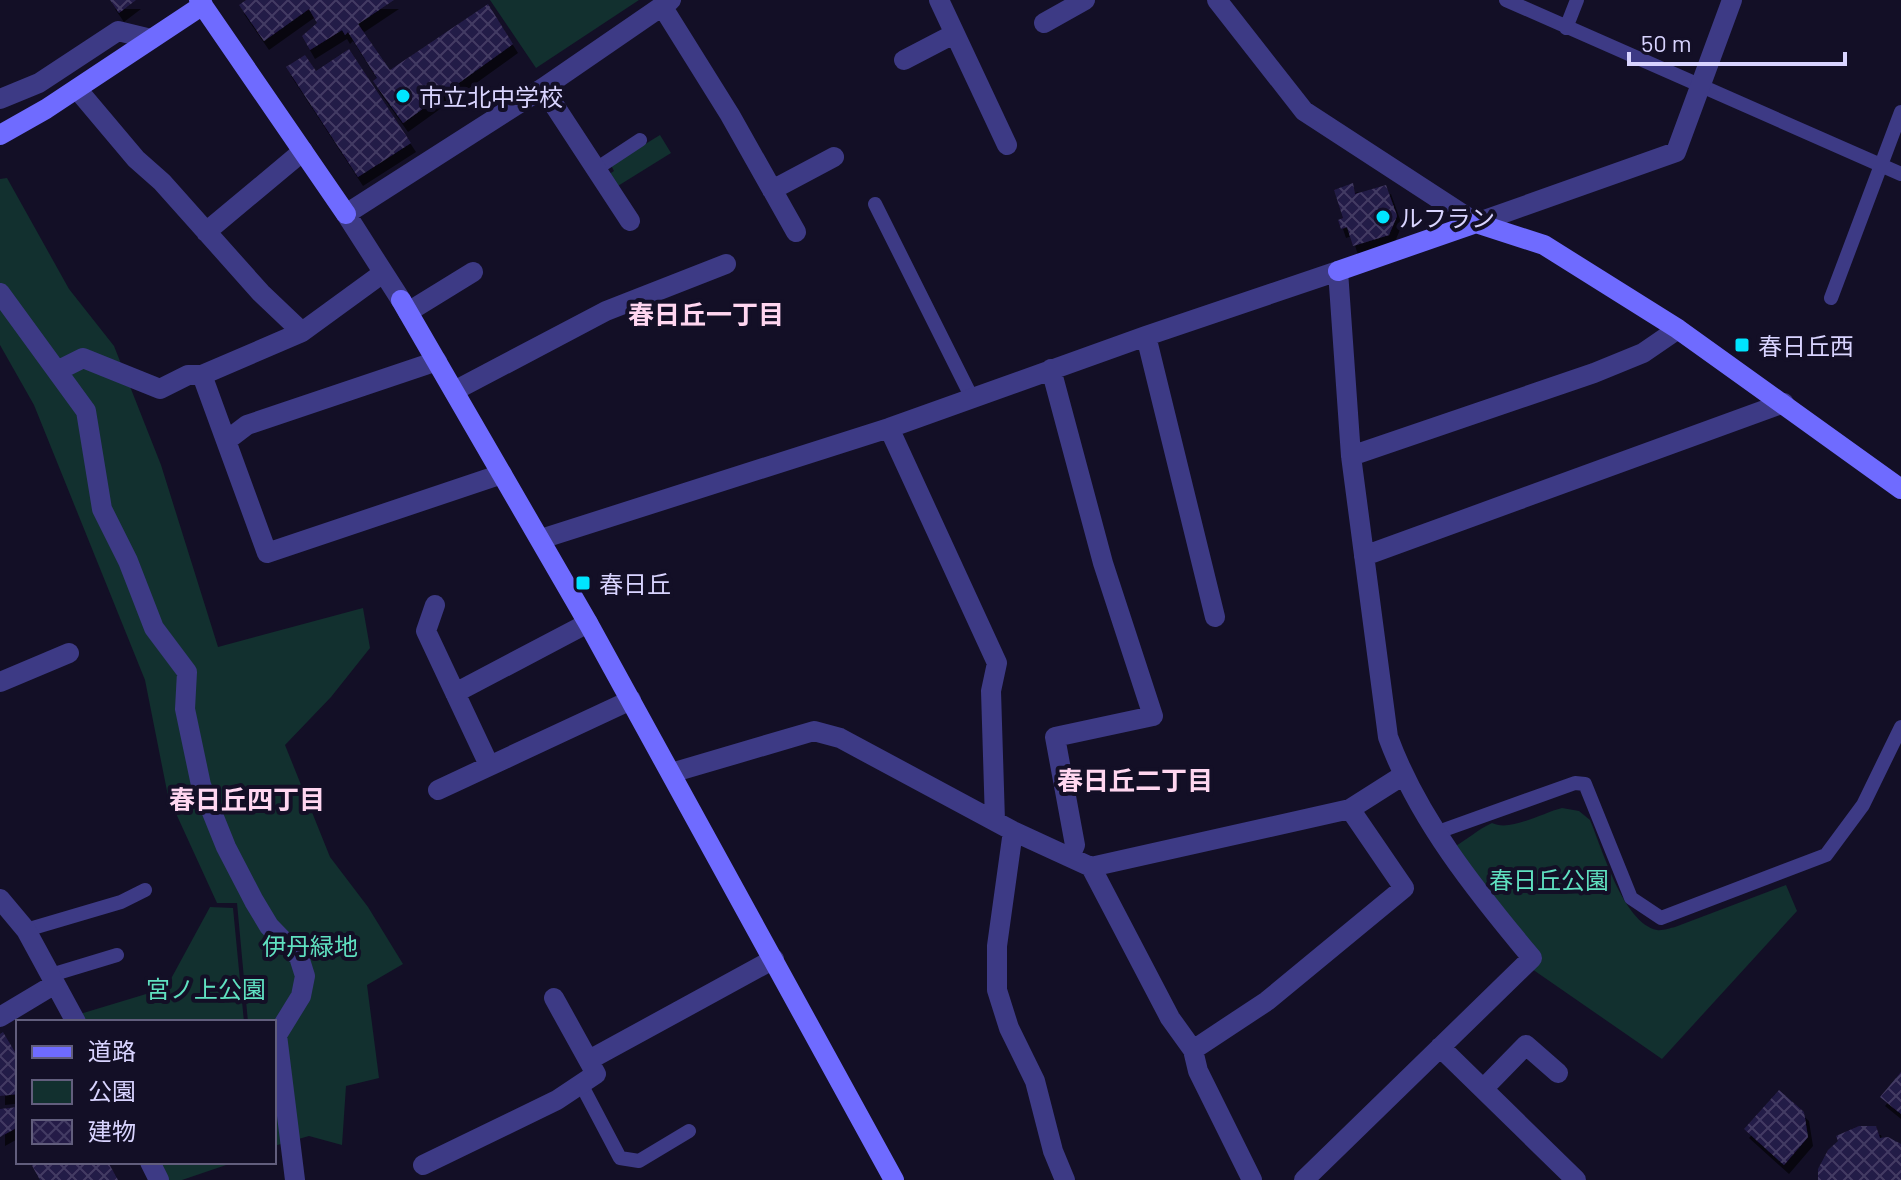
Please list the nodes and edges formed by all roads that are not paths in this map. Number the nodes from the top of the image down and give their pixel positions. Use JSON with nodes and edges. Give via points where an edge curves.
{"nodes":[{"id":1,"x":939,"y":0,"type":"edge"},
{"id":2,"x":1085,"y":0,"type":"edge"},
{"id":3,"x":1217,"y":0,"type":"edge"},
{"id":4,"x":1506,"y":0,"type":"edge"},
{"id":5,"x":1577,"y":0,"type":"edge"},
{"id":6,"x":1732,"y":0,"type":"edge"},
{"id":7,"x":201,"y":3,"type":"edge"},
{"id":8,"x":666,"y":3,"type":"edge"},
{"id":9,"x":1044,"y":23,"type":"dead end"},
{"id":10,"x":1566,"y":28,"type":"junction"},
{"id":11,"x":954,"y":34,"type":"junction"},
{"id":12,"x":151,"y":39,"type":"junction"},
{"id":13,"x":904,"y":60,"type":"dead end"},
{"id":14,"x":1701,"y":84,"type":"junction"},
{"id":15,"x":543,"y":88,"type":"junction"},
{"id":16,"x":77,"y":89,"type":"junction"},
{"id":17,"x":0,"y":99,"type":"edge"},
{"id":18,"x":1901,"y":112,"type":"edge"},
{"id":19,"x":0,"y":135,"type":"edge"},
{"id":20,"x":640,"y":140,"type":"dead end"},
{"id":21,"x":1007,"y":145,"type":"dead end"},
{"id":22,"x":303,"y":151,"type":"junction"},
{"id":23,"x":834,"y":157,"type":"dead end"},
{"id":24,"x":1880,"y":165,"type":"junction"},
{"id":25,"x":596,"y":169,"type":"junction"},
{"id":26,"x":1901,"y":174,"type":"edge"},
{"id":27,"x":772,"y":190,"type":"junction"},
{"id":28,"x":875,"y":204,"type":"dead end"},
{"id":29,"x":346,"y":214,"type":"junction"},
{"id":30,"x":630,"y":221,"type":"dead end"},
{"id":31,"x":1476,"y":223,"type":"junction"},
{"id":32,"x":206,"y":232,"type":"junction"},
{"id":33,"x":796,"y":232,"type":"dead end"},
{"id":34,"x":726,"y":264,"type":"dead end"},
{"id":35,"x":1338,"y":271,"type":"junction"},
{"id":36,"x":473,"y":272,"type":"dead end"},
{"id":37,"x":383,"y":273,"type":"junction"},
{"id":38,"x":0,"y":293,"type":"edge"},
{"id":39,"x":1831,"y":298,"type":"dead end"},
{"id":40,"x":404,"y":306,"type":"junction"},
{"id":41,"x":1678,"y":329,"type":"junction"},
{"id":42,"x":302,"y":332,"type":"junction"},
{"id":43,"x":1146,"y":336,"type":"junction"},
{"id":44,"x":437,"y":361,"type":"junction"},
{"id":45,"x":1051,"y":369,"type":"junction"},
{"id":46,"x":57,"y":371,"type":"junction"},
{"id":47,"x":202,"y":375,"type":"junction"},
{"id":48,"x":454,"y":391,"type":"junction"},
{"id":49,"x":972,"y":398,"type":"junction"},
{"id":50,"x":1784,"y":403,"type":"junction"},
{"id":51,"x":889,"y":428,"type":"junction"},
{"id":52,"x":226,"y":441,"type":"junction"},
{"id":53,"x":1351,"y":456,"type":"junction"},
{"id":54,"x":502,"y":474,"type":"junction"},
{"id":55,"x":1901,"y":489,"type":"edge"},
{"id":56,"x":541,"y":539,"type":"junction"},
{"id":57,"x":1364,"y":556,"type":"junction"},
{"id":58,"x":435,"y":605,"type":"dead end"},
{"id":59,"x":1215,"y":617,"type":"dead end"},
{"id":60,"x":588,"y":623,"type":"junction"},
{"id":61,"x":69,"y":653,"type":"dead end"},
{"id":62,"x":0,"y":682,"type":"edge"},
{"id":63,"x":455,"y":693,"type":"junction"},
{"id":64,"x":631,"y":700,"type":"junction"},
{"id":65,"x":1901,"y":727,"type":"edge"},
{"id":66,"x":489,"y":765,"type":"junction"},
{"id":67,"x":671,"y":773,"type":"junction"},
{"id":68,"x":1402,"y":776,"type":"junction"},
{"id":69,"x":438,"y":790,"type":"dead end"},
{"id":70,"x":1350,"y":809,"type":"junction"},
{"id":71,"x":995,"y":821,"type":"junction"},
{"id":72,"x":1013,"y":831,"type":"junction"},
{"id":73,"x":1438,"y":832,"type":"junction"},
{"id":74,"x":1070,"y":857,"type":"junction"},
{"id":75,"x":1091,"y":867,"type":"junction"},
{"id":76,"x":145,"y":890,"type":"dead end"},
{"id":77,"x":0,"y":899,"type":"edge"},
{"id":78,"x":26,"y":930,"type":"junction"},
{"id":79,"x":117,"y":955,"type":"dead end"},
{"id":80,"x":774,"y":959,"type":"junction"},
{"id":81,"x":53,"y":980,"type":"junction"},
{"id":82,"x":554,"y":998,"type":"dead end"},
{"id":83,"x":0,"y":1017,"type":"edge"},
{"id":84,"x":75,"y":1020,"type":"edge"},
{"id":85,"x":1440,"y":1047,"type":"junction"},
{"id":86,"x":1193,"y":1050,"type":"junction"},
{"id":87,"x":589,"y":1060,"type":"junction"},
{"id":88,"x":1558,"y":1073,"type":"dead end"},
{"id":89,"x":581,"y":1084,"type":"junction"},
{"id":90,"x":1483,"y":1089,"type":"junction"},
{"id":91,"x":689,"y":1131,"type":"dead end"},
{"id":92,"x":423,"y":1165,"type":"dead end"},
{"id":93,"x":295,"y":1180,"type":"edge"},
{"id":94,"x":894,"y":1180,"type":"edge"},
{"id":95,"x":1065,"y":1180,"type":"edge"},
{"id":96,"x":1252,"y":1180,"type":"edge"},
{"id":97,"x":1304,"y":1180,"type":"edge"},
{"id":98,"x":1576,"y":1180,"type":"edge"}],
"edges":[{"from":1,"to":11,"type":"street"},
{"from":2,"to":9,"type":"street"},
{"from":3,"to":31,"type":"street","via":[[1304,111]]},
{"from":4,"to":10,"type":"lane"},
{"from":5,"to":10,"type":"lane"},
{"from":6,"to":14,"type":"street"},
{"from":7,"to":12,"type":"street"},
{"from":7,"to":22,"type":"street"},
{"from":8,"to":15,"type":"street"},
{"from":8,"to":27,"type":"street"},
{"from":10,"to":14,"type":"lane"},
{"from":11,"to":13,"type":"street"},
{"from":11,"to":21,"type":"street"},
{"from":12,"to":16,"type":"street"},
{"from":12,"to":17,"type":"street","via":[[118,31],[39,83]]},
{"from":14,"to":24,"type":"lane"},
{"from":14,"to":31,"type":"street","via":[[1676,152]]},
{"from":15,"to":25,"type":"street"},
{"from":15,"to":29,"type":"street"},
{"from":16,"to":19,"type":"street"},
{"from":16,"to":32,"type":"street"},
{"from":18,"to":24,"type":"lane"},
{"from":20,"to":25,"type":"lane"},
{"from":22,"to":29,"type":"street"},
{"from":22,"to":32,"type":"street"},
{"from":23,"to":27,"type":"street"},
{"from":24,"to":26,"type":"lane"},
{"from":24,"to":39,"type":"lane"},
{"from":25,"to":30,"type":"street"},
{"from":27,"to":33,"type":"street"},
{"from":28,"to":49,"type":"lane"},
{"from":29,"to":37,"type":"street"},
{"from":31,"to":35,"type":"street"},
{"from":31,"to":41,"type":"street","via":[[1544,245]]},
{"from":32,"to":42,"type":"street"},
{"from":34,"to":48,"type":"street","via":[[606,311]]},
{"from":35,"to":43,"type":"street"},
{"from":35,"to":53,"type":"street"},
{"from":36,"to":40,"type":"street"},
{"from":37,"to":40,"type":"street"},
{"from":37,"to":42,"type":"street"},
{"from":38,"to":46,"type":"street"},
{"from":40,"to":44,"type":"street"},
{"from":41,"to":50,"type":"street"},
{"from":41,"to":53,"type":"street","via":[[1643,353],[1594,373]]},
{"from":42,"to":47,"type":"street"},
{"from":43,"to":45,"type":"street"},
{"from":43,"to":59,"type":"street"},
{"from":44,"to":48,"type":"street"},
{"from":44,"to":52,"type":"street","via":[[247,425]]},
{"from":45,"to":49,"type":"street"},
{"from":45,"to":74,"type":"street","via":[[1103,563],[1153,716],[1055,737],[1075,845]]},
{"from":46,"to":47,"type":"street","via":[[83,358],[160,389],[188,375]]},
{"from":46,"to":93,"type":"street","via":[[86,411],[102,509],[154,628],[187,672],[189,737],[226,847],[269,926],[299,957],[305,976],[301,996],[277,1035]]},
{"from":47,"to":52,"type":"street"},
{"from":48,"to":54,"type":"street"},
{"from":49,"to":51,"type":"street"},
{"from":50,"to":55,"type":"street"},
{"from":50,"to":57,"type":"street"},
{"from":51,"to":56,"type":"street"},
{"from":51,"to":71,"type":"street","via":[[997,663],[991,691]]},
{"from":52,"to":54,"type":"street","via":[[267,553]]},
{"from":53,"to":57,"type":"street"},
{"from":54,"to":56,"type":"street"},
{"from":56,"to":60,"type":"street"},
{"from":57,"to":68,"type":"street","via":[[1388,737]]},
{"from":58,"to":63,"type":"street","via":[[426,631]]},
{"from":60,"to":63,"type":"street"},
{"from":60,"to":64,"type":"street"},
{"from":61,"to":62,"type":"street","via":[[35,659]]},
{"from":63,"to":66,"type":"street"},
{"from":64,"to":66,"type":"street"},
{"from":64,"to":67,"type":"street"},
{"from":65,"to":73,"type":"lane","via":[[1863,805],[1826,855],[1661,918],[1631,898],[1585,784],[1575,783]]},
{"from":66,"to":69,"type":"street"},
{"from":67,"to":71,"type":"street","via":[[814,731],[840,738]]},
{"from":67,"to":80,"type":"street"},
{"from":68,"to":70,"type":"street"},
{"from":68,"to":73,"type":"street"},
{"from":70,"to":75,"type":"street"},
{"from":70,"to":86,"type":"street","via":[[1404,888],[1267,1001]]},
{"from":71,"to":72,"type":"street"},
{"from":72,"to":74,"type":"street"},
{"from":72,"to":95,"type":"street","via":[[997,946],[997,990],[1035,1081]]},
{"from":73,"to":85,"type":"street","via":[[1532,958]]},
{"from":74,"to":75,"type":"street"},
{"from":75,"to":86,"type":"street","via":[[1170,1018]]},
{"from":76,"to":78,"type":"lane"},
{"from":77,"to":78,"type":"street"},
{"from":78,"to":81,"type":"street"},
{"from":79,"to":81,"type":"lane"},
{"from":80,"to":87,"type":"street"},
{"from":80,"to":94,"type":"street"},
{"from":81,"to":83,"type":"street"},
{"from":81,"to":84,"type":"street"},
{"from":82,"to":87,"type":"street"},
{"from":85,"to":90,"type":"street"},
{"from":85,"to":97,"type":"street"},
{"from":86,"to":96,"type":"street","via":[[1198,1071]]},
{"from":87,"to":89,"type":"street","via":[[596,1074]]},
{"from":88,"to":90,"type":"street","via":[[1526,1045]]},
{"from":89,"to":91,"type":"lane","via":[[620,1158],[639,1161]]},
{"from":89,"to":92,"type":"street","via":[[452,1160]]},
{"from":90,"to":98,"type":"street"}]}
